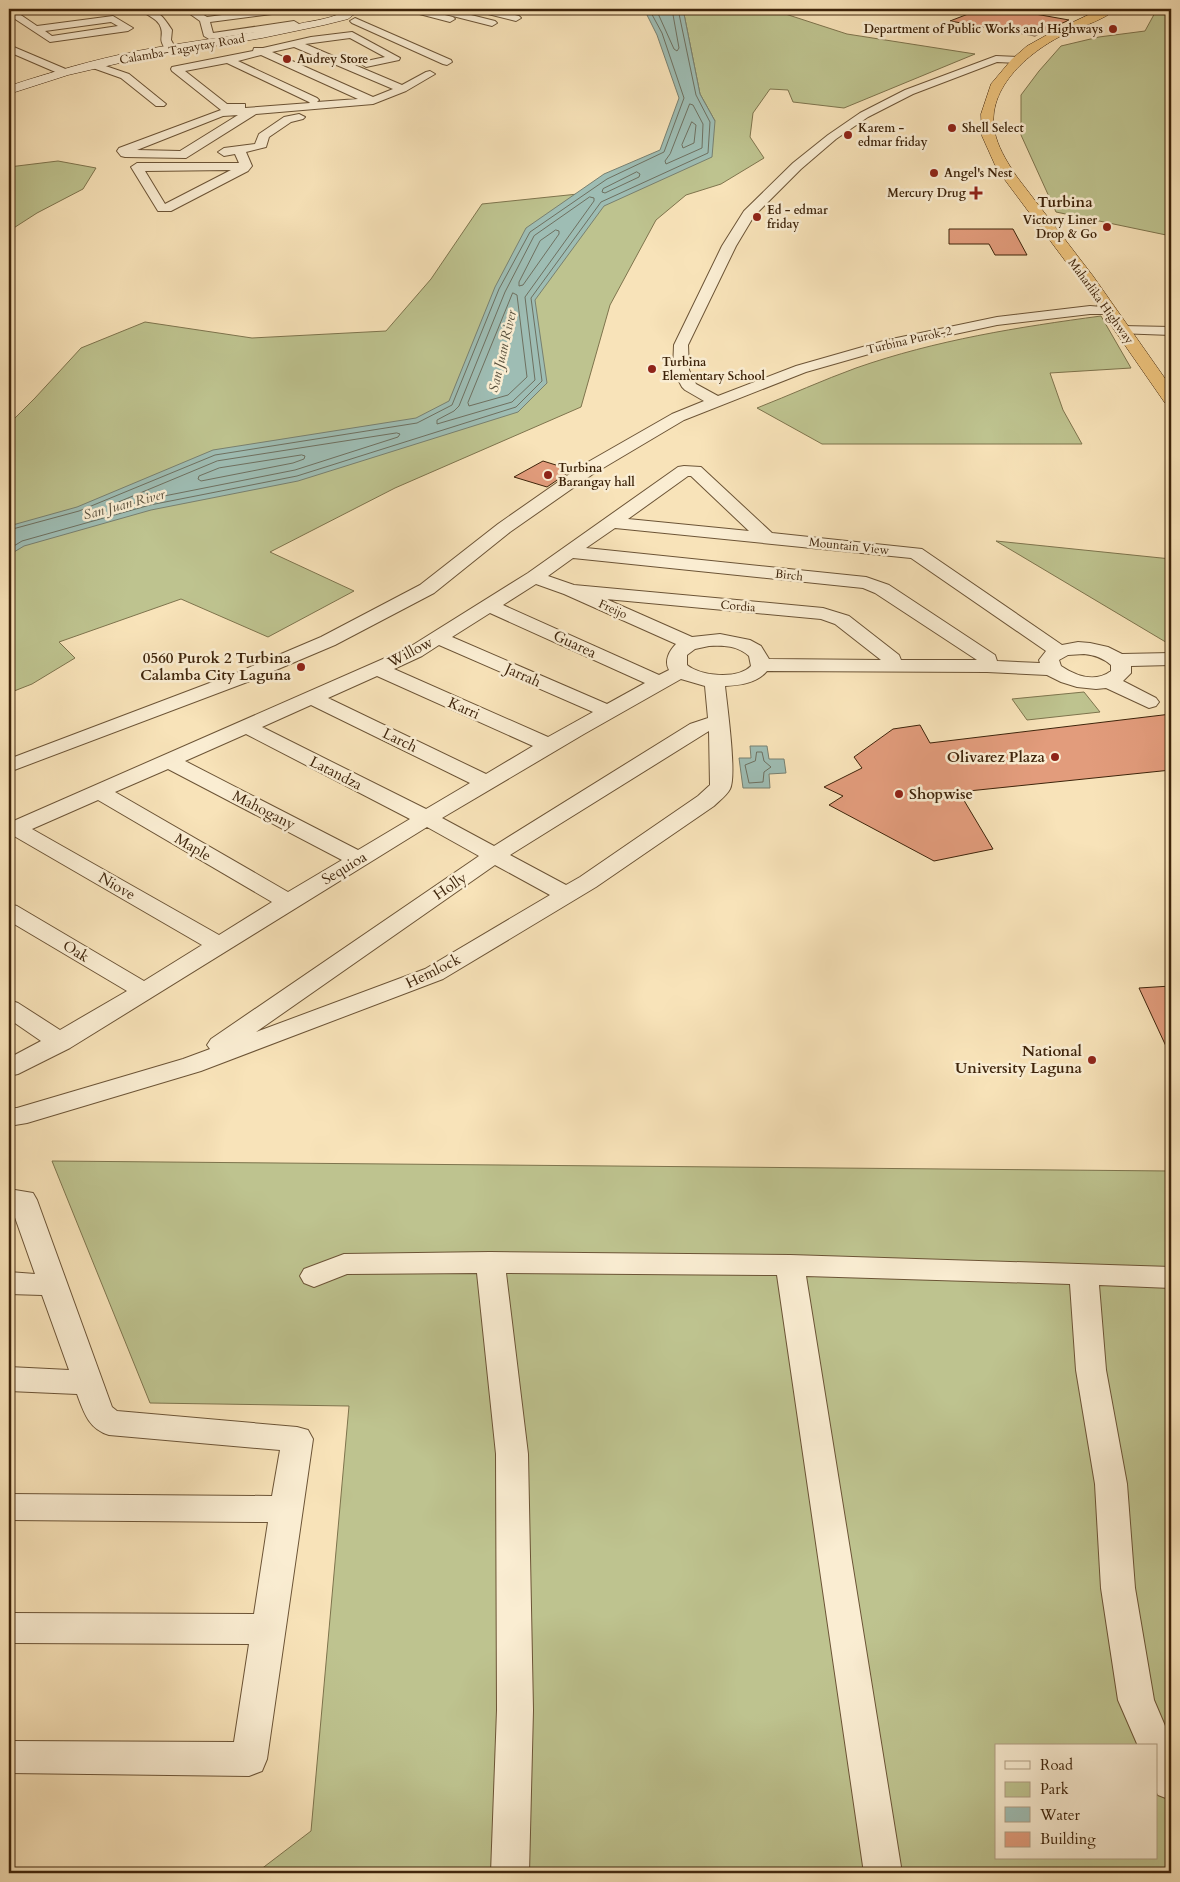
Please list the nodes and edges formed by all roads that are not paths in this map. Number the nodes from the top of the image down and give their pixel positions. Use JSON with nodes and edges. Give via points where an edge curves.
{"nodes":[{"id":1,"x":44,"y":9,"type":"edge"},
{"id":2,"x":63,"y":9,"type":"edge"},
{"id":3,"x":145,"y":9,"type":"edge"},
{"id":4,"x":188,"y":9,"type":"edge"},
{"id":5,"x":295,"y":9,"type":"edge"},
{"id":6,"x":411,"y":9,"type":"edge"},
{"id":7,"x":436,"y":9,"type":"edge"},
{"id":8,"x":478,"y":9,"type":"edge"},
{"id":9,"x":1110,"y":9,"type":"edge"},
{"id":10,"x":282,"y":10,"type":"edge"},
{"id":11,"x":9,"y":11,"type":"edge"},
{"id":12,"x":104,"y":11,"type":"edge"},
{"id":13,"x":122,"y":11,"type":"dead end"},
{"id":14,"x":351,"y":12,"type":"edge"},
{"id":15,"x":368,"y":15,"type":"dead end"},
{"id":16,"x":516,"y":18,"type":"dead end"},
{"id":17,"x":464,"y":23,"type":"dead end"},
{"id":18,"x":492,"y":23,"type":"dead end"},
{"id":19,"x":206,"y":24,"type":"junction"},
{"id":20,"x":31,"y":26,"type":"junction"},
{"id":21,"x":165,"y":37,"type":"junction"},
{"id":22,"x":235,"y":40,"type":"junction"},
{"id":23,"x":310,"y":40,"type":"junction"},
{"id":24,"x":295,"y":44,"type":"junction"},
{"id":25,"x":186,"y":46,"type":"junction"},
{"id":26,"x":171,"y":48,"type":"junction"},
{"id":27,"x":281,"y":48,"type":"junction"},
{"id":28,"x":10,"y":51,"type":"edge"},
{"id":29,"x":263,"y":52,"type":"junction"},
{"id":30,"x":243,"y":56,"type":"junction"},
{"id":31,"x":361,"y":58,"type":"junction"},
{"id":32,"x":1018,"y":60,"type":"junction"},
{"id":33,"x":223,"y":61,"type":"junction"},
{"id":34,"x":447,"y":62,"type":"dead end"},
{"id":35,"x":94,"y":65,"type":"junction"},
{"id":36,"x":64,"y":72,"type":"junction"},
{"id":37,"x":226,"y":72,"type":"dead end"},
{"id":38,"x":430,"y":74,"type":"dead end"},
{"id":39,"x":413,"y":84,"type":"junction"},
{"id":40,"x":9,"y":90,"type":"edge"},
{"id":41,"x":402,"y":90,"type":"junction"},
{"id":42,"x":324,"y":96,"type":"junction"},
{"id":43,"x":387,"y":96,"type":"junction"},
{"id":44,"x":368,"y":99,"type":"junction"},
{"id":45,"x":283,"y":103,"type":"junction"},
{"id":46,"x":160,"y":104,"type":"dead end"},
{"id":47,"x":254,"y":110,"type":"junction"},
{"id":48,"x":299,"y":117,"type":"dead end"},
{"id":49,"x":239,"y":150,"type":"junction"},
{"id":50,"x":215,"y":152,"type":"dead end"},
{"id":51,"x":182,"y":154,"type":"junction"},
{"id":52,"x":133,"y":155,"type":"junction"},
{"id":53,"x":246,"y":166,"type":"junction"},
{"id":54,"x":137,"y":167,"type":"junction"},
{"id":55,"x":216,"y":167,"type":"junction"},
{"id":56,"x":167,"y":168,"type":"junction"},
{"id":57,"x":191,"y":168,"type":"junction"},
{"id":58,"x":154,"y":186,"type":"junction"},
{"id":59,"x":1109,"y":311,"type":"junction"},
{"id":60,"x":1171,"y":331,"type":"edge"},
{"id":61,"x":1126,"y":335,"type":"junction"},
{"id":62,"x":1171,"y":340,"type":"edge"},
{"id":63,"x":1171,"y":399,"type":"edge"},
{"id":64,"x":717,"y":402,"type":"junction"},
{"id":65,"x":610,"y":522,"type":"junction"},
{"id":66,"x":768,"y":538,"type":"junction"},
{"id":67,"x":570,"y":552,"type":"junction"},
{"id":68,"x":534,"y":577,"type":"junction"},
{"id":69,"x":571,"y":590,"type":"junction"},
{"id":70,"x":490,"y":606,"type":"junction"},
{"id":71,"x":438,"y":638,"type":"junction"},
{"id":72,"x":691,"y":644,"type":"junction"},
{"id":73,"x":892,"y":658,"type":"junction"},
{"id":74,"x":988,"y":658,"type":"junction"},
{"id":75,"x":1171,"y":659,"type":"edge"},
{"id":76,"x":1053,"y":660,"type":"junction"},
{"id":77,"x":761,"y":662,"type":"junction"},
{"id":78,"x":1171,"y":667,"type":"edge"},
{"id":79,"x":378,"y":669,"type":"junction"},
{"id":80,"x":1117,"y":670,"type":"junction"},
{"id":81,"x":682,"y":671,"type":"junction"},
{"id":82,"x":715,"y":682,"type":"junction"},
{"id":83,"x":660,"y":683,"type":"junction"},
{"id":84,"x":312,"y":698,"type":"junction"},
{"id":85,"x":1149,"y":702,"type":"dead end"},
{"id":86,"x":609,"y":712,"type":"junction"},
{"id":87,"x":716,"y":722,"type":"junction"},
{"id":88,"x":247,"y":727,"type":"junction"},
{"id":89,"x":550,"y":746,"type":"junction"},
{"id":90,"x":169,"y":761,"type":"junction"},
{"id":91,"x":9,"y":766,"type":"edge"},
{"id":92,"x":488,"y":783,"type":"junction"},
{"id":93,"x":98,"y":791,"type":"junction"},
{"id":94,"x":426,"y":818,"type":"junction"},
{"id":95,"x":12,"y":830,"type":"edge"},
{"id":96,"x":495,"y":855,"type":"junction"},
{"id":97,"x":358,"y":859,"type":"junction"},
{"id":98,"x":567,"y":895,"type":"junction"},
{"id":99,"x":288,"y":902,"type":"junction"},
{"id":100,"x":9,"y":911,"type":"edge"},
{"id":101,"x":219,"y":945,"type":"junction"},
{"id":102,"x":144,"y":991,"type":"junction"},
{"id":103,"x":9,"y":1008,"type":"edge"},
{"id":104,"x":61,"y":1042,"type":"junction"},
{"id":105,"x":192,"y":1065,"type":"junction"},
{"id":106,"x":9,"y":1068,"type":"edge"},
{"id":107,"x":9,"y":1117,"type":"edge"},
{"id":108,"x":9,"y":1199,"type":"edge"},
{"id":109,"x":490,"y":1262,"type":"junction"},
{"id":110,"x":790,"y":1265,"type":"junction"},
{"id":111,"x":1084,"y":1274,"type":"junction"},
{"id":112,"x":314,"y":1276,"type":"dead end"},
{"id":113,"x":1171,"y":1277,"type":"edge"},
{"id":114,"x":9,"y":1283,"type":"edge"},
{"id":115,"x":53,"y":1285,"type":"junction"},
{"id":116,"x":9,"y":1378,"type":"edge"},
{"id":117,"x":88,"y":1383,"type":"junction"},
{"id":118,"x":9,"y":1507,"type":"edge"},
{"id":119,"x":286,"y":1509,"type":"junction"},
{"id":120,"x":9,"y":1628,"type":"edge"},
{"id":121,"x":268,"y":1629,"type":"junction"},
{"id":122,"x":1155,"y":1744,"type":"edge"},
{"id":123,"x":1158,"y":1752,"type":"edge"},
{"id":124,"x":9,"y":1757,"type":"edge"},
{"id":125,"x":1171,"y":1782,"type":"edge"},
{"id":126,"x":510,"y":1873,"type":"edge"},
{"id":127,"x":883,"y":1873,"type":"edge"}],
"edges":[{"from":1,"to":2,"type":"street"},
{"from":3,"to":21,"type":"street","via":[[159,17],[167,30]]},
{"from":4,"to":19,"type":"street"},
{"from":5,"to":10,"type":"street"},
{"from":6,"to":17,"type":"street"},
{"from":7,"to":18,"type":"street"},
{"from":8,"to":16,"type":"street"},
{"from":9,"to":32,"type":"highway","name":"Maharlika Highway","via":[[1044,41]]},
{"from":10,"to":19,"type":"street"},
{"from":10,"to":19,"type":"street","via":[[294,24],[268,29],[254,23]]},
{"from":11,"to":20,"type":"street"},
{"from":12,"to":13,"type":"street"},
{"from":12,"to":20,"type":"street"},
{"from":14,"to":15,"type":"street"},
{"from":14,"to":22,"type":"main road","name":"Calamba-Tagaytay Road","via":[[283,32]]},
{"from":14,"to":34,"type":"street"},
{"from":20,"to":20,"type":"street","via":[[67,25],[78,28],[120,22],[127,30],[53,40]]},
{"from":21,"to":25,"type":"street"},
{"from":21,"to":26,"type":"street"},
{"from":22,"to":25,"type":"main road","name":"Calamba-Tagaytay Road"},
{"from":22,"to":29,"type":"street"},
{"from":23,"to":24,"type":"street"},
{"from":23,"to":31,"type":"street"},
{"from":23,"to":31,"type":"street","via":[[352,35],[382,51]]},
{"from":24,"to":27,"type":"street"},
{"from":24,"to":41,"type":"street"},
{"from":25,"to":26,"type":"main road","name":"Calamba-Tagaytay Road"},
{"from":26,"to":35,"type":"main road","name":"Calamba-Tagaytay Road"},
{"from":27,"to":29,"type":"street"},
{"from":27,"to":43,"type":"street"},
{"from":28,"to":36,"type":"street","via":[[30,56]]},
{"from":29,"to":30,"type":"street"},
{"from":29,"to":44,"type":"street"},
{"from":30,"to":33,"type":"street"},
{"from":30,"to":42,"type":"street"},
{"from":31,"to":39,"type":"street"},
{"from":32,"to":59,"type":"highway","name":"Maharlika Highway","via":[[997,84],[988,114],[992,143],[1012,180]]},
{"from":32,"to":64,"type":"street","via":[[996,59],[909,92],[864,115],[797,166],[749,214],[729,246],[681,345],[680,370],[690,388]]},
{"from":33,"to":37,"type":"street","via":[[217,68]]},
{"from":33,"to":42,"type":"street"},
{"from":33,"to":45,"type":"street","via":[[176,69],[224,107]]},
{"from":35,"to":36,"type":"main road","name":"Calamba-Tagaytay Road"},
{"from":35,"to":46,"type":"street","via":[[125,76]]},
{"from":36,"to":40,"type":"main road","name":"Calamba-Tagaytay Road"},
{"from":38,"to":39,"type":"street"},
{"from":39,"to":41,"type":"street"},
{"from":41,"to":43,"type":"street"},
{"from":42,"to":44,"type":"street"},
{"from":42,"to":45,"type":"street"},
{"from":43,"to":44,"type":"street"},
{"from":44,"to":45,"type":"street"},
{"from":45,"to":47,"type":"street"},
{"from":45,"to":51,"type":"street","via":[[206,153]]},
{"from":47,"to":51,"type":"street"},
{"from":47,"to":52,"type":"street","via":[[221,113],[123,151]]},
{"from":48,"to":49,"type":"street","via":[[288,119],[263,136],[262,145]]},
{"from":49,"to":50,"type":"street"},
{"from":49,"to":53,"type":"street"},
{"from":51,"to":52,"type":"street"},
{"from":52,"to":54,"type":"street"},
{"from":53,"to":55,"type":"street"},
{"from":53,"to":58,"type":"street","via":[[167,208],[162,208]]},
{"from":54,"to":56,"type":"street"},
{"from":54,"to":58,"type":"street"},
{"from":55,"to":57,"type":"street"},
{"from":55,"to":58,"type":"street"},
{"from":56,"to":57,"type":"street"},
{"from":56,"to":58,"type":"street"},
{"from":57,"to":58,"type":"street"},
{"from":59,"to":61,"type":"highway","name":"Maharlika Highway"},
{"from":59,"to":64,"type":"street","name":"Turbina Purok-2","via":[[1090,310],[997,321],[887,344],[801,368]]},
{"from":60,"to":61,"type":"street"},
{"from":61,"to":62,"type":"street"},
{"from":61,"to":63,"type":"highway","name":"Maharlika Highway"},
{"from":64,"to":91,"type":"street","name":"Turbina Purok-2","via":[[678,417],[587,470],[504,528],[427,589],[328,642]]},
{"from":65,"to":66,"type":"street","name":"Mountain View"},
{"from":65,"to":66,"type":"street","name":"Willow","via":[[684,471],[695,471]]},
{"from":65,"to":67,"type":"street","name":"Willow"},
{"from":66,"to":76,"type":"street","name":"Mountain View","via":[[916,553]]},
{"from":67,"to":68,"type":"street","name":"Willow"},
{"from":67,"to":74,"type":"street","name":"Birch","via":[[866,583],[882,589]]},
{"from":68,"to":69,"type":"street","name":"Freijo"},
{"from":68,"to":70,"type":"street","name":"Willow"},
{"from":69,"to":72,"type":"street","name":"Freijo"},
{"from":69,"to":73,"type":"street","name":"Cordia","via":[[823,614],[842,620]]},
{"from":70,"to":71,"type":"street","name":"Willow"},
{"from":70,"to":83,"type":"street","name":"Guarea"},
{"from":71,"to":79,"type":"street","name":"Willow"},
{"from":71,"to":86,"type":"street","name":"Jarrah"},
{"from":72,"to":77,"type":"street","via":[[714,640],[739,643],[757,652]]},
{"from":72,"to":81,"type":"street","via":[[677,654],[676,660]]},
{"from":73,"to":74,"type":"street"},
{"from":73,"to":77,"type":"street"},
{"from":74,"to":76,"type":"street"},
{"from":75,"to":80,"type":"street"},
{"from":76,"to":77,"type":"street","via":[[987,666]]},
{"from":76,"to":80,"type":"street","name":"Mountain View","via":[[1058,674],[1078,682],[1089,683]]},
{"from":76,"to":80,"type":"street","via":[[1068,648],[1090,648],[1111,655]]},
{"from":77,"to":82,"type":"street","via":[[749,676]]},
{"from":78,"to":80,"type":"street"},
{"from":79,"to":84,"type":"street","name":"Willow"},
{"from":79,"to":89,"type":"street","name":"Karri"},
{"from":80,"to":85,"type":"street"},
{"from":81,"to":82,"type":"street"},
{"from":81,"to":83,"type":"street","name":"Sequioa"},
{"from":82,"to":87,"type":"street","name":"Hemlock"},
{"from":83,"to":86,"type":"street","name":"Sequioa"},
{"from":84,"to":88,"type":"street","name":"Willow"},
{"from":84,"to":92,"type":"street","name":"Larch"},
{"from":86,"to":89,"type":"street","name":"Sequioa"},
{"from":87,"to":96,"type":"street","name":"Holly","via":[[697,728]]},
{"from":87,"to":98,"type":"street","name":"Hemlock","via":[[721,788]]},
{"from":88,"to":90,"type":"street","name":"Willow"},
{"from":88,"to":94,"type":"street","name":"Latandza"},
{"from":89,"to":92,"type":"street","name":"Sequioa"},
{"from":90,"to":93,"type":"street","name":"Willow"},
{"from":90,"to":97,"type":"street","name":"Mahogany"},
{"from":92,"to":94,"type":"street","name":"Sequioa"},
{"from":93,"to":95,"type":"street","name":"Willow"},
{"from":93,"to":99,"type":"street","name":"Maple"},
{"from":94,"to":96,"type":"street","name":"Latandza"},
{"from":94,"to":97,"type":"street","name":"Sequioa"},
{"from":95,"to":101,"type":"street","name":"Niove"},
{"from":96,"to":98,"type":"street","name":"Latandza"},
{"from":96,"to":105,"type":"street","name":"Holly"},
{"from":97,"to":99,"type":"street","name":"Sequioa"},
{"from":98,"to":105,"type":"street","name":"Hemlock","via":[[434,974]]},
{"from":99,"to":101,"type":"street","name":"Sequioa"},
{"from":100,"to":102,"type":"street","name":"Oak"},
{"from":101,"to":102,"type":"street","name":"Sequioa"},
{"from":102,"to":104,"type":"street","name":"Sequioa"},
{"from":103,"to":104,"type":"street"},
{"from":104,"to":106,"type":"street","name":"Sequioa"},
{"from":105,"to":107,"type":"street","name":"Hemlock"},
{"from":108,"to":115,"type":"street","via":[[23,1200]]},
{"from":109,"to":110,"type":"street"},
{"from":109,"to":112,"type":"street","via":[[344,1264]]},
{"from":109,"to":126,"type":"street","via":[[512,1454],[515,1710]]},
{"from":110,"to":111,"type":"street"},
{"from":110,"to":127,"type":"street"},
{"from":111,"to":113,"type":"street"},
{"from":111,"to":122,"type":"street","via":[[1091,1370],[1111,1484],[1118,1588],[1136,1700]]},
{"from":114,"to":115,"type":"street"},
{"from":115,"to":117,"type":"street"},
{"from":116,"to":117,"type":"street"},
{"from":117,"to":119,"type":"street","via":[[100,1413],[109,1423],[297,1439]]},
{"from":118,"to":119,"type":"street"},
{"from":119,"to":121,"type":"street"},
{"from":120,"to":121,"type":"street"},
{"from":121,"to":124,"type":"street","via":[[249,1758]]},
{"from":123,"to":125,"type":"street"}]}
